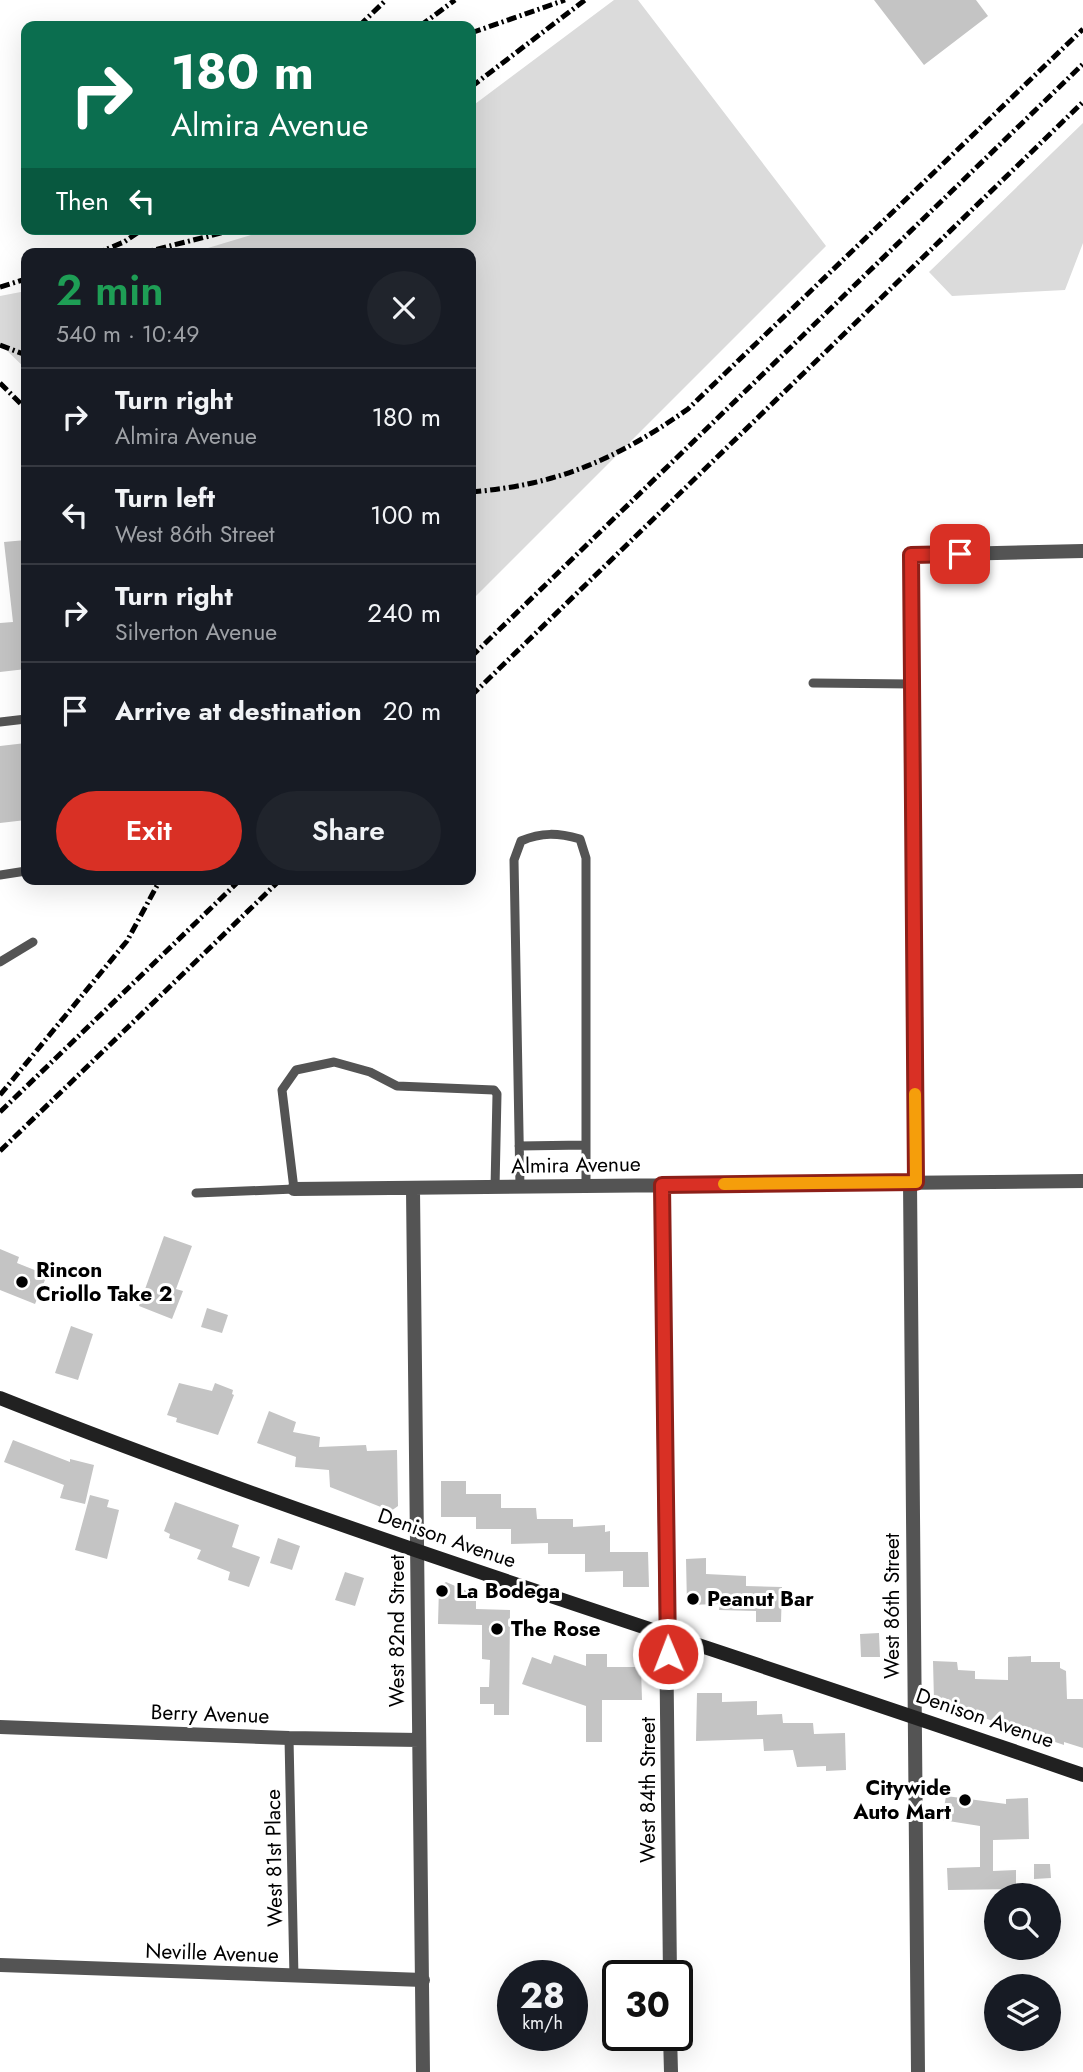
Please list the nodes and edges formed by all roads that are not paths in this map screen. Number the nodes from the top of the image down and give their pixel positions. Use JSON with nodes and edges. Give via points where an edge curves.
{"nodes":[{"id":1,"x":1083,"y":551,"type":"edge"},
{"id":2,"x":813,"y":683,"type":"dead end"},
{"id":3,"x":912,"y":684,"type":"junction"},
{"id":4,"x":21,"y":720,"type":"edge"},
{"id":5,"x":0,"y":722,"type":"edge"},
{"id":6,"x":21,"y":872,"type":"edge"},
{"id":7,"x":0,"y":875,"type":"edge"},
{"id":8,"x":33,"y":942,"type":"dead end"},
{"id":9,"x":0,"y":962,"type":"edge"},
{"id":10,"x":586,"y":1145,"type":"junction"},
{"id":11,"x":519,"y":1146,"type":"junction"},
{"id":12,"x":1083,"y":1181,"type":"edge"},
{"id":13,"x":913,"y":1182,"type":"junction"},
{"id":14,"x":662,"y":1185,"type":"junction"},
{"id":15,"x":586,"y":1186,"type":"junction"},
{"id":16,"x":520,"y":1187,"type":"junction"},
{"id":17,"x":495,"y":1188,"type":"junction"},
{"id":18,"x":294,"y":1189,"type":"junction"},
{"id":19,"x":413,"y":1190,"type":"junction"},
{"id":20,"x":196,"y":1193,"type":"dead end"},
{"id":21,"x":0,"y":1398,"type":"edge"},
{"id":22,"x":418,"y":1551,"type":"junction"},
{"id":23,"x":668,"y":1633,"type":"junction"},
{"id":24,"x":914,"y":1716,"type":"junction"},
{"id":25,"x":0,"y":1727,"type":"edge"},
{"id":26,"x":289,"y":1738,"type":"junction"},
{"id":27,"x":419,"y":1740,"type":"junction"},
{"id":28,"x":1083,"y":1774,"type":"edge"},
{"id":29,"x":670,"y":1960,"type":"edge"},
{"id":30,"x":0,"y":1965,"type":"edge"},
{"id":31,"x":294,"y":1977,"type":"junction"},
{"id":32,"x":423,"y":1980,"type":"junction"},
{"id":33,"x":670,"y":2051,"type":"edge"},
{"id":34,"x":423,"y":2072,"type":"edge"},
{"id":35,"x":671,"y":2072,"type":"edge"},
{"id":36,"x":918,"y":2072,"type":"edge"}],
"edges":[{"from":1,"to":3,"type":"street","name":"West 86th Street","via":[[911,555]]},
{"from":2,"to":3,"type":"lane"},
{"from":3,"to":13,"type":"street","name":"West 86th Street"},
{"from":4,"to":5,"type":"lane"},
{"from":6,"to":7,"type":"lane"},
{"from":8,"to":9,"type":"lane"},
{"from":10,"to":11,"type":"lane"},
{"from":10,"to":11,"type":"lane","via":[[586,858],[580,839],[536,834],[521,841],[514,860]]},
{"from":10,"to":15,"type":"lane"},
{"from":11,"to":16,"type":"lane"},
{"from":12,"to":13,"type":"street","name":"Almira Avenue"},
{"from":13,"to":14,"type":"street","name":"Almira Avenue"},
{"from":13,"to":24,"type":"street","name":"West 86th Street"},
{"from":14,"to":15,"type":"street","name":"Almira Avenue"},
{"from":14,"to":23,"type":"street","name":"West 84th Street"},
{"from":15,"to":16,"type":"street","name":"Almira Avenue"},
{"from":16,"to":17,"type":"street","name":"Almira Avenue"},
{"from":17,"to":18,"type":"lane","via":[[495,1090],[397,1086],[334,1062],[296,1070],[282,1090]]},
{"from":17,"to":19,"type":"street","name":"Almira Avenue"},
{"from":18,"to":19,"type":"street","name":"Almira Avenue"},
{"from":18,"to":20,"type":"lane","name":"Almira Avenue"},
{"from":19,"to":22,"type":"street","name":"West 82nd Street"},
{"from":21,"to":22,"type":"main road","name":"Denison Avenue"},
{"from":22,"to":23,"type":"main road","name":"Denison Avenue"},
{"from":22,"to":27,"type":"street","name":"West 82nd Street"},
{"from":23,"to":24,"type":"main road","name":"Denison Avenue"},
{"from":23,"to":29,"type":"street","name":"West 84th Street"},
{"from":24,"to":28,"type":"main road","name":"Denison Avenue"},
{"from":24,"to":36,"type":"street","name":"West 86th Street"},
{"from":25,"to":26,"type":"street","name":"Berry Avenue"},
{"from":26,"to":27,"type":"street","name":"Berry Avenue"},
{"from":26,"to":31,"type":"lane","name":"West 81st Place"},
{"from":27,"to":32,"type":"street","name":"West 82nd Street"},
{"from":30,"to":31,"type":"street","name":"Neville Avenue"},
{"from":31,"to":32,"type":"street","name":"Neville Avenue"},
{"from":32,"to":34,"type":"street","name":"West 82nd Street"},
{"from":33,"to":35,"type":"street"}]}
